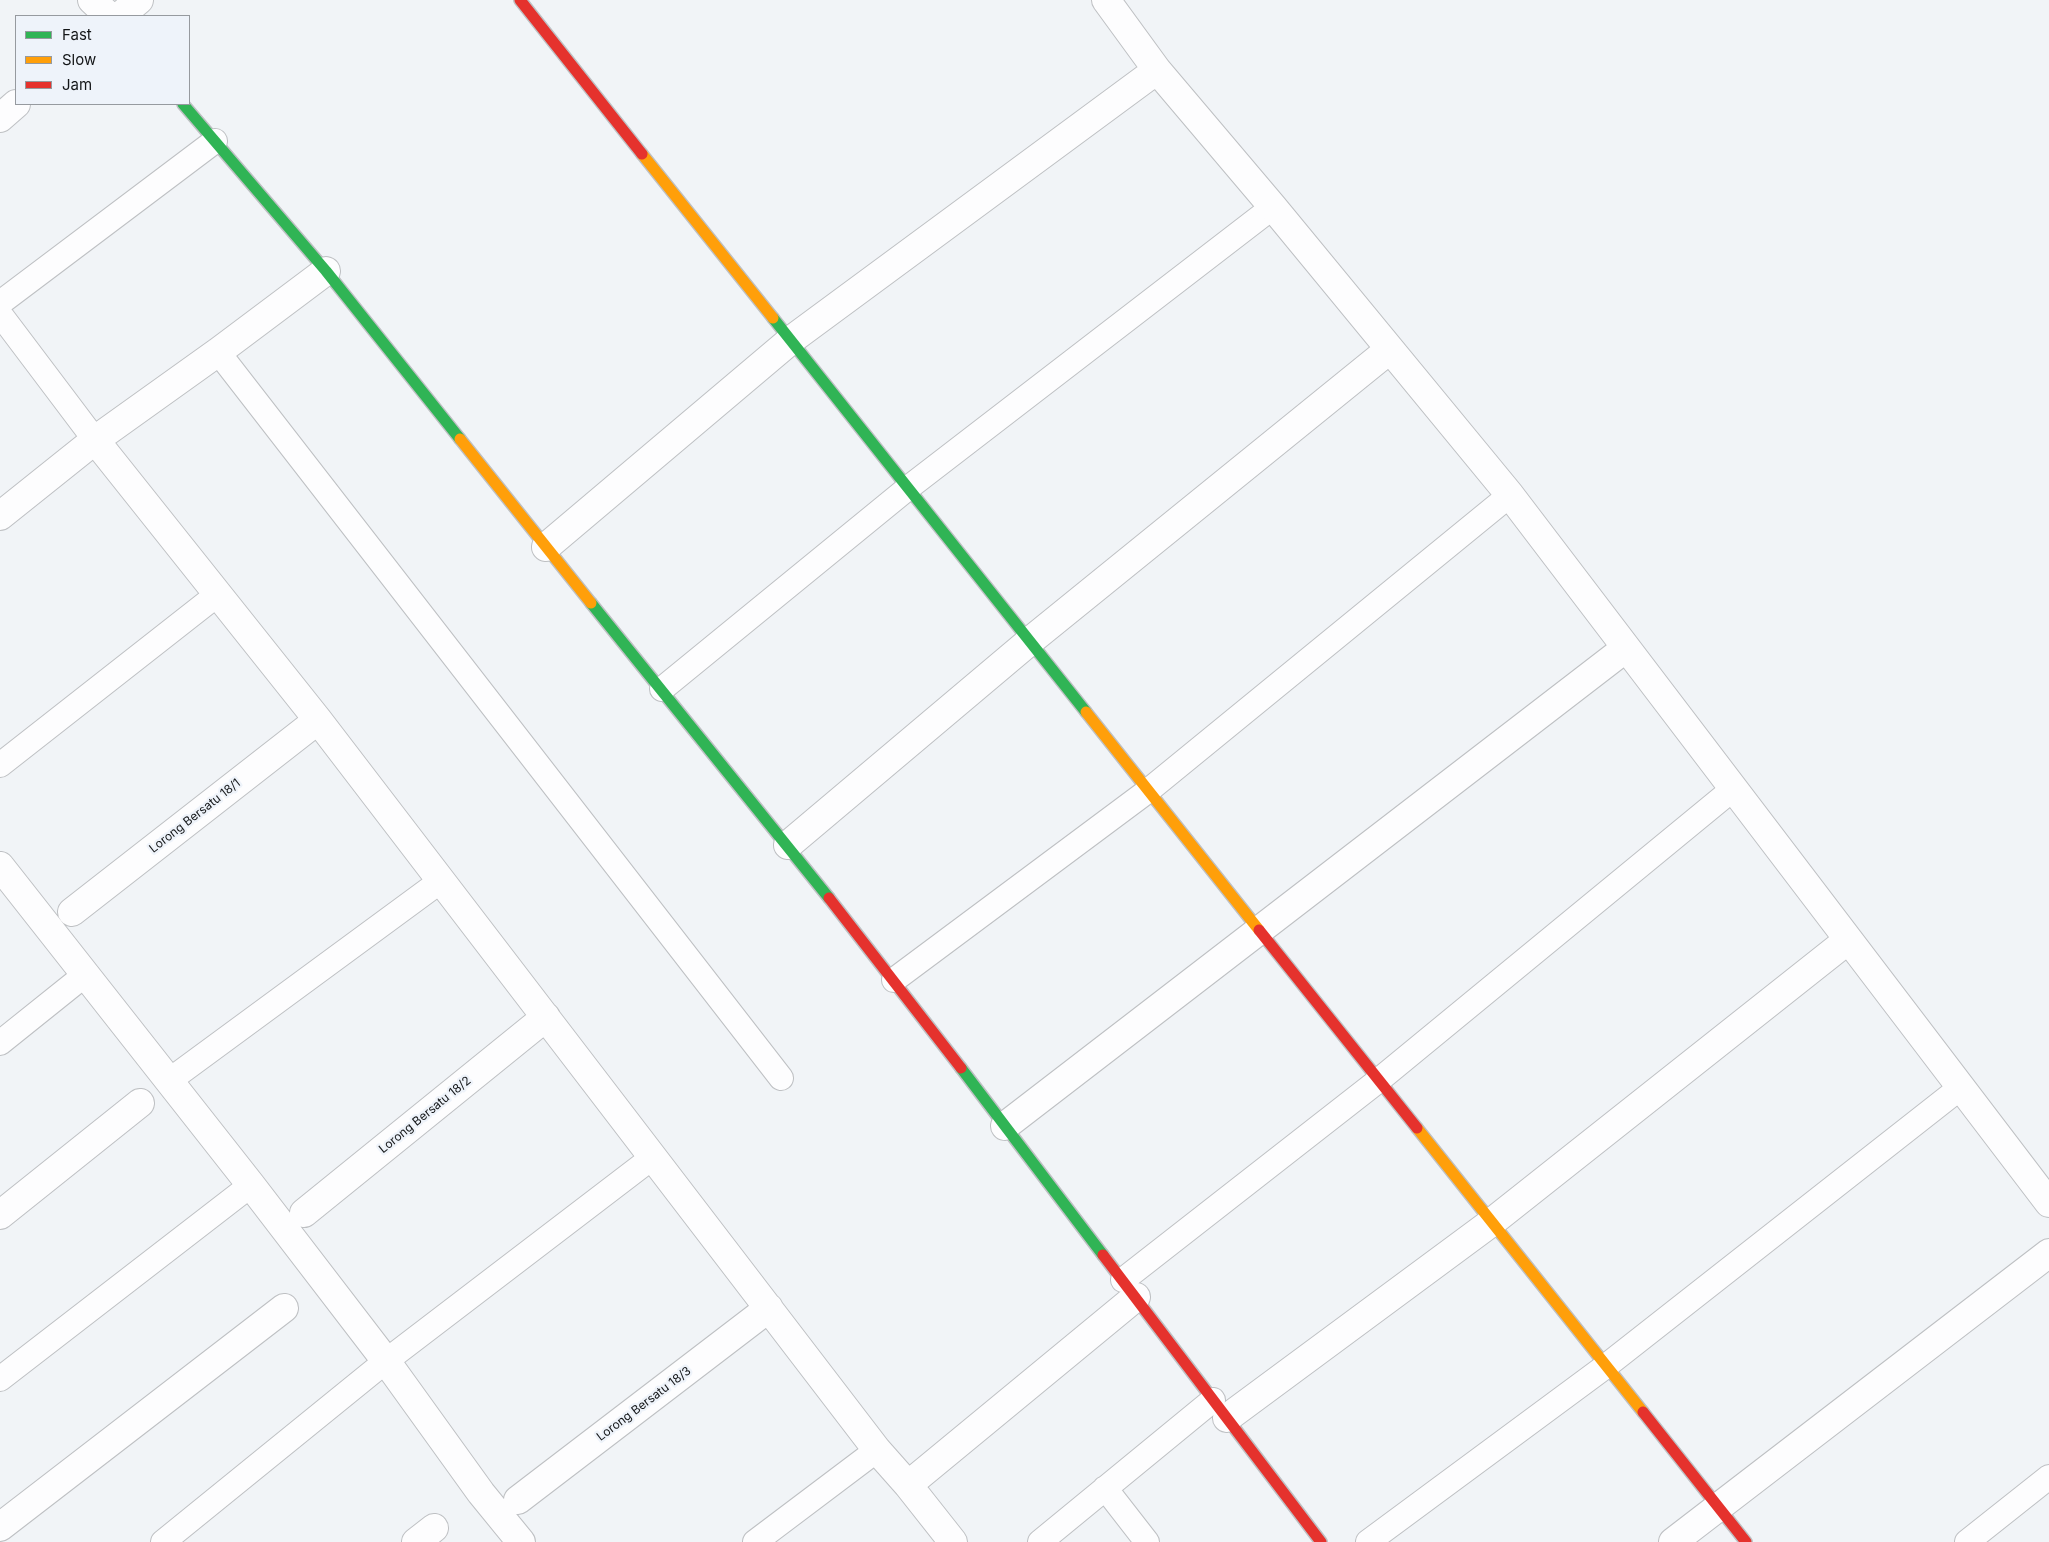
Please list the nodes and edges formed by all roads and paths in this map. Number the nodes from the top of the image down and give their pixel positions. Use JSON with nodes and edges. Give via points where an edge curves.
{"nodes":[{"id":1,"x":92,"y":0,"type":"edge"},
{"id":2,"x":139,"y":0,"type":"edge"},
{"id":3,"x":520,"y":0,"type":"edge"},
{"id":4,"x":1106,"y":0,"type":"edge"},
{"id":5,"x":107,"y":15,"type":"edge"},
{"id":6,"x":121,"y":15,"type":"edge"},
{"id":7,"x":1157,"y":70,"type":"junction"},
{"id":8,"x":15,"y":105,"type":"edge"},
{"id":9,"x":184,"y":105,"type":"edge"},
{"id":10,"x":0,"y":118,"type":"edge"},
{"id":11,"x":215,"y":141,"type":"junction"},
{"id":12,"x":1274,"y":207,"type":"junction"},
{"id":13,"x":326,"y":271,"type":"junction"},
{"id":14,"x":0,"y":303,"type":"edge"},
{"id":15,"x":0,"y":314,"type":"edge"},
{"id":16,"x":791,"y":340,"type":"junction"},
{"id":17,"x":1389,"y":350,"type":"junction"},
{"id":18,"x":218,"y":352,"type":"junction"},
{"id":19,"x":95,"y":440,"type":"junction"},
{"id":20,"x":908,"y":488,"type":"junction"},
{"id":21,"x":1510,"y":495,"type":"junction"},
{"id":22,"x":0,"y":516,"type":"edge"},
{"id":23,"x":546,"y":547,"type":"junction"},
{"id":24,"x":218,"y":594,"type":"junction"},
{"id":25,"x":1030,"y":641,"type":"junction"},
{"id":26,"x":1626,"y":648,"type":"junction"},
{"id":27,"x":662,"y":689,"type":"junction"},
{"id":28,"x":318,"y":720,"type":"junction"},
{"id":29,"x":0,"y":765,"type":"edge"},
{"id":30,"x":1733,"y":789,"type":"junction"},
{"id":31,"x":1149,"y":790,"type":"junction"},
{"id":32,"x":788,"y":845,"type":"junction"},
{"id":33,"x":0,"y":866,"type":"edge"},
{"id":34,"x":442,"y":880,"type":"junction"},
{"id":35,"x":72,"y":912,"type":"dead end"},
{"id":36,"x":1259,"y":930,"type":"junction"},
{"id":37,"x":1848,"y":940,"type":"junction"},
{"id":38,"x":86,"y":974,"type":"junction"},
{"id":39,"x":894,"y":980,"type":"junction"},
{"id":40,"x":546,"y":1018,"type":"junction"},
{"id":41,"x":0,"y":1043,"type":"edge"},
{"id":42,"x":781,"y":1078,"type":"dead end"},
{"id":43,"x":170,"y":1080,"type":"junction"},
{"id":44,"x":1379,"y":1080,"type":"junction"},
{"id":45,"x":1960,"y":1088,"type":"junction"},
{"id":46,"x":140,"y":1103,"type":"dead end"},
{"id":47,"x":1005,"y":1126,"type":"junction"},
{"id":48,"x":653,"y":1158,"type":"junction"},
{"id":49,"x":251,"y":1185,"type":"junction"},
{"id":50,"x":2049,"y":1203,"type":"edge"},
{"id":51,"x":304,"y":1213,"type":"dead end"},
{"id":52,"x":0,"y":1215,"type":"edge"},
{"id":53,"x":1492,"y":1222,"type":"junction"},
{"id":54,"x":2049,"y":1253,"type":"edge"},
{"id":55,"x":1130,"y":1289,"type":"junction"},
{"id":56,"x":284,"y":1308,"type":"dead end"},
{"id":57,"x":769,"y":1308,"type":"junction"},
{"id":58,"x":386,"y":1361,"type":"junction"},
{"id":59,"x":1606,"y":1366,"type":"junction"},
{"id":60,"x":0,"y":1379,"type":"edge"},
{"id":61,"x":1220,"y":1409,"type":"junction"},
{"id":62,"x":877,"y":1450,"type":"junction"},
{"id":63,"x":2049,"y":1477,"type":"edge"},
{"id":64,"x":908,"y":1485,"type":"junction"},
{"id":65,"x":1106,"y":1488,"type":"junction"},
{"id":66,"x":518,"y":1500,"type":"dead end"},
{"id":67,"x":1718,"y":1506,"type":"junction"},
{"id":68,"x":0,"y":1526,"type":"edge"},
{"id":69,"x":163,"y":1542,"type":"edge"},
{"id":70,"x":521,"y":1542,"type":"edge"},
{"id":71,"x":755,"y":1542,"type":"edge"},
{"id":72,"x":953,"y":1542,"type":"edge"},
{"id":73,"x":1040,"y":1542,"type":"edge"},
{"id":74,"x":1147,"y":1542,"type":"edge"},
{"id":75,"x":1321,"y":1542,"type":"edge"},
{"id":76,"x":1368,"y":1542,"type":"edge"},
{"id":77,"x":1672,"y":1542,"type":"edge"},
{"id":78,"x":1746,"y":1542,"type":"edge"},
{"id":79,"x":1967,"y":1542,"type":"edge"}],
"edges":[{"from":1,"to":5,"type":"street"},
{"from":2,"to":6,"type":"street"},
{"from":3,"to":16,"type":"street"},
{"from":4,"to":7,"type":"street"},
{"from":7,"to":12,"type":"street"},
{"from":7,"to":16,"type":"street"},
{"from":8,"to":10,"type":"street"},
{"from":9,"to":11,"type":"street"},
{"from":11,"to":13,"type":"street"},
{"from":11,"to":14,"type":"lane"},
{"from":12,"to":17,"type":"street"},
{"from":12,"to":20,"type":"lane"},
{"from":13,"to":18,"type":"street"},
{"from":13,"to":23,"type":"street"},
{"from":15,"to":19,"type":"lane"},
{"from":16,"to":20,"type":"street"},
{"from":16,"to":23,"type":"street"},
{"from":17,"to":21,"type":"street"},
{"from":17,"to":25,"type":"street"},
{"from":18,"to":19,"type":"street"},
{"from":18,"to":42,"type":"lane"},
{"from":19,"to":22,"type":"street"},
{"from":19,"to":24,"type":"street"},
{"from":20,"to":25,"type":"street"},
{"from":20,"to":27,"type":"lane"},
{"from":21,"to":26,"type":"street"},
{"from":21,"to":31,"type":"lane"},
{"from":23,"to":27,"type":"street"},
{"from":24,"to":28,"type":"street"},
{"from":24,"to":29,"type":"lane"},
{"from":25,"to":31,"type":"street"},
{"from":25,"to":32,"type":"street"},
{"from":26,"to":30,"type":"street"},
{"from":26,"to":36,"type":"street"},
{"from":27,"to":32,"type":"street"},
{"from":28,"to":34,"type":"street"},
{"from":28,"to":35,"type":"street","name":"Lorong Bersatu 18/1"},
{"from":30,"to":37,"type":"street"},
{"from":30,"to":44,"type":"lane"},
{"from":31,"to":36,"type":"street"},
{"from":31,"to":39,"type":"lane"},
{"from":32,"to":39,"type":"street"},
{"from":33,"to":38,"type":"street"},
{"from":34,"to":40,"type":"street"},
{"from":34,"to":43,"type":"lane"},
{"from":36,"to":44,"type":"street"},
{"from":36,"to":47,"type":"street"},
{"from":37,"to":45,"type":"street"},
{"from":37,"to":53,"type":"street"},
{"from":38,"to":41,"type":"lane"},
{"from":38,"to":43,"type":"street"},
{"from":39,"to":47,"type":"street"},
{"from":40,"to":48,"type":"street"},
{"from":40,"to":51,"type":"street","name":"Lorong Bersatu 18/2"},
{"from":43,"to":49,"type":"street"},
{"from":44,"to":53,"type":"street"},
{"from":44,"to":55,"type":"lane"},
{"from":45,"to":50,"type":"street"},
{"from":45,"to":59,"type":"lane"},
{"from":46,"to":52,"type":"street"},
{"from":47,"to":55,"type":"street"},
{"from":48,"to":57,"type":"street"},
{"from":48,"to":58,"type":"lane"},
{"from":49,"to":58,"type":"street"},
{"from":49,"to":60,"type":"lane"},
{"from":53,"to":59,"type":"street"},
{"from":53,"to":61,"type":"street"},
{"from":54,"to":67,"type":"street"},
{"from":55,"to":61,"type":"street"},
{"from":55,"to":64,"type":"street"},
{"from":56,"to":68,"type":"street"},
{"from":57,"to":62,"type":"street"},
{"from":57,"to":66,"type":"street","name":"Lorong Bersatu 18/3"},
{"from":58,"to":69,"type":"lane"},
{"from":58,"to":70,"type":"street"},
{"from":59,"to":67,"type":"street"},
{"from":59,"to":76,"type":"lane"},
{"from":61,"to":65,"type":"lane"},
{"from":61,"to":75,"type":"street"},
{"from":62,"to":64,"type":"street"},
{"from":62,"to":71,"type":"lane"},
{"from":63,"to":79,"type":"lane"},
{"from":64,"to":72,"type":"street"},
{"from":65,"to":73,"type":"lane"},
{"from":65,"to":74,"type":"lane"},
{"from":67,"to":77,"type":"street"},
{"from":67,"to":78,"type":"street"}]}
